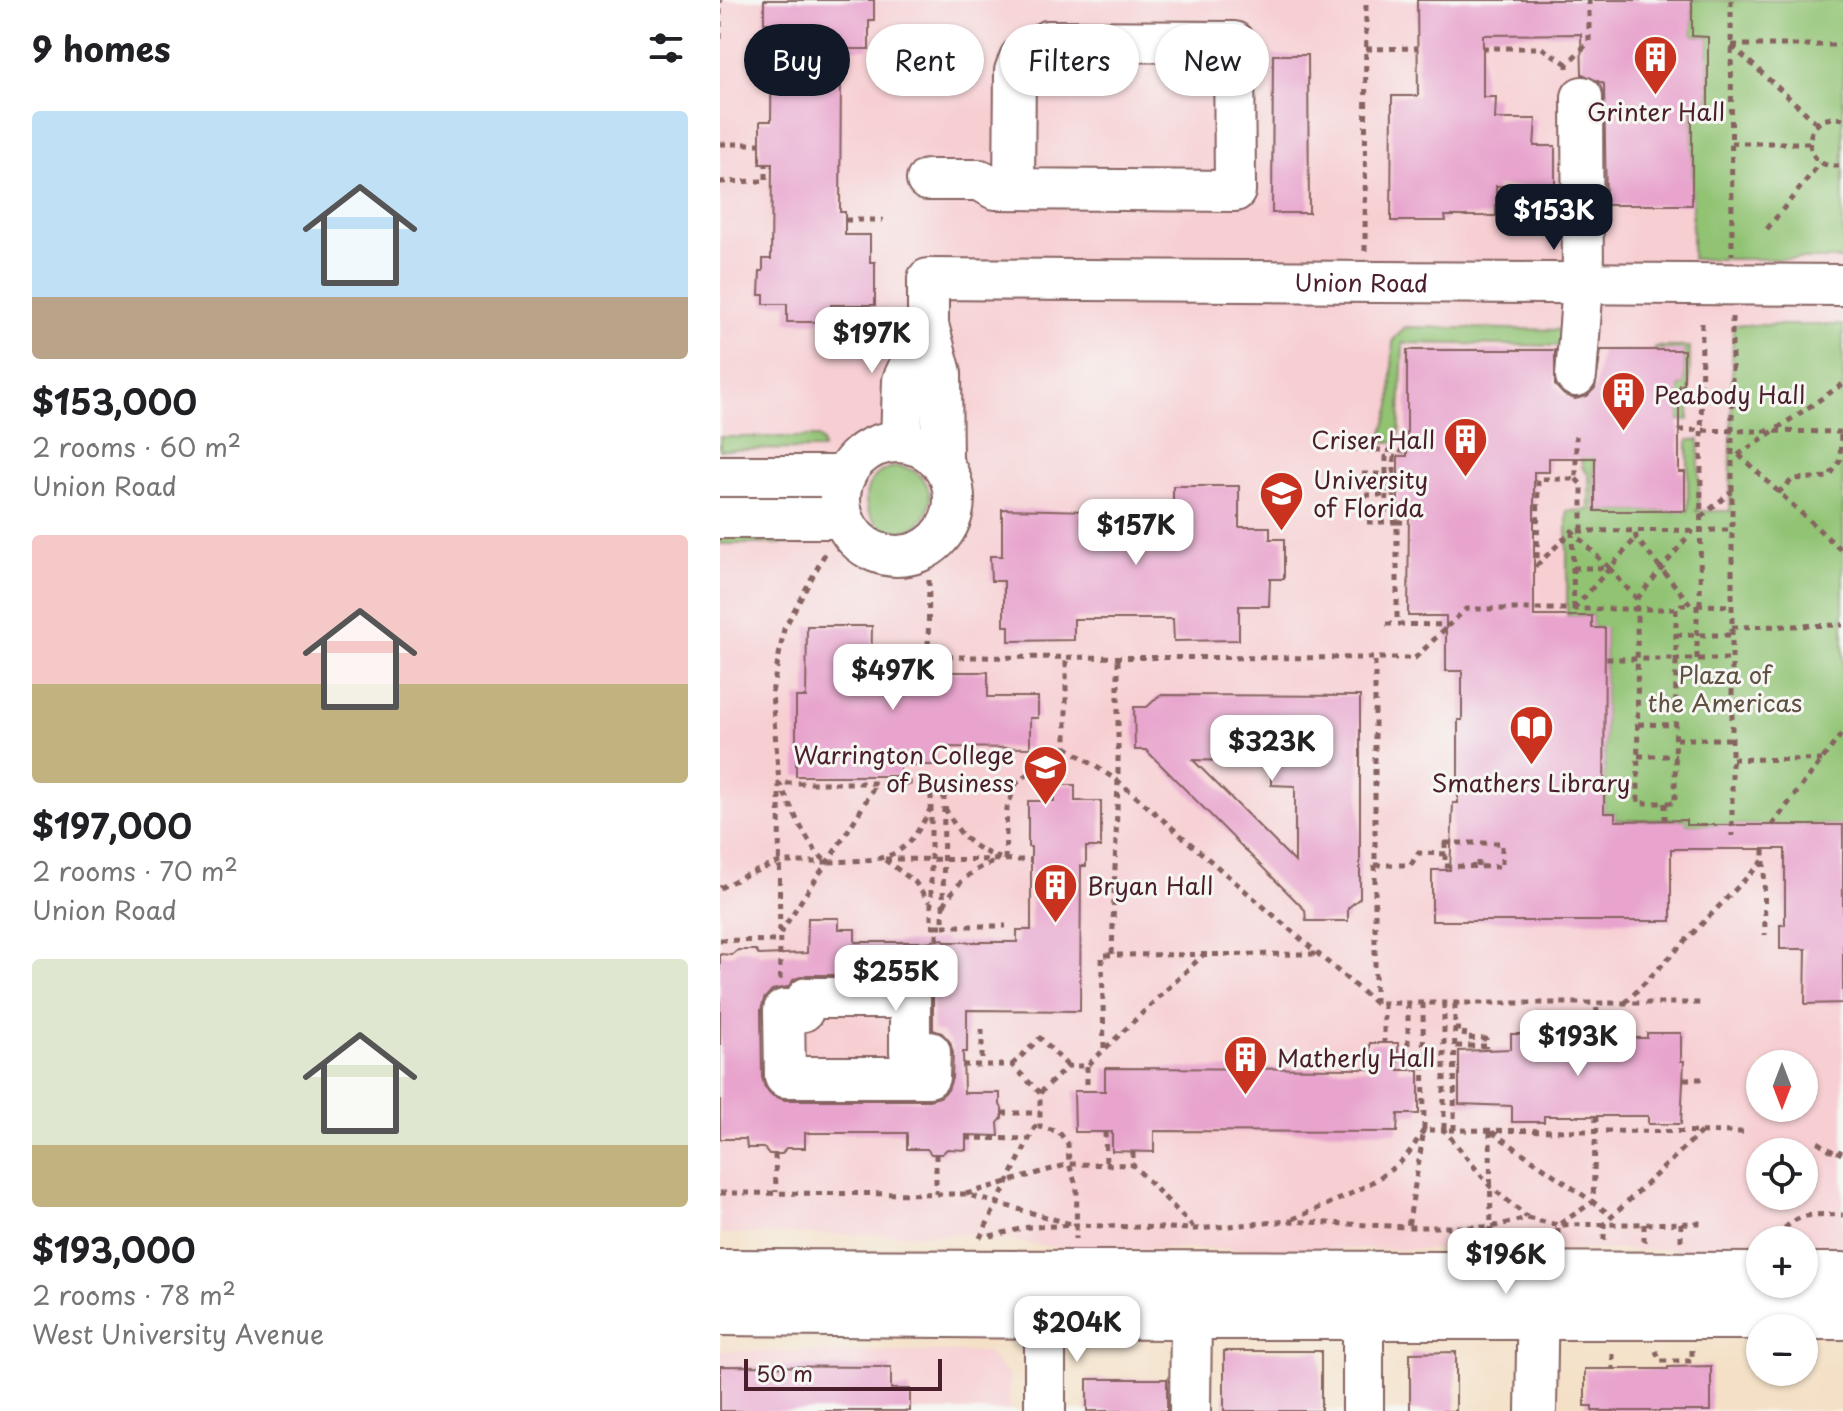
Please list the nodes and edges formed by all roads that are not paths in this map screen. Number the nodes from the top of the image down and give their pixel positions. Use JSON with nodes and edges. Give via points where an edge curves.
{"nodes":[{"id":1,"x":1575,"y":81,"type":"road end"},
{"id":2,"x":1004,"y":189,"type":"junction"},
{"id":3,"x":927,"y":192,"type":"dead end"},
{"id":4,"x":1583,"y":284,"type":"junction"},
{"id":5,"x":1843,"y":285,"type":"edge"},
{"id":6,"x":928,"y":325,"type":"junction"},
{"id":7,"x":1576,"y":376,"type":"dead end"},
{"id":8,"x":901,"y":442,"type":"junction"},
{"id":9,"x":942,"y":462,"type":"junction"},
{"id":10,"x":720,"y":476,"type":"edge"},
{"id":11,"x":845,"y":476,"type":"junction"},
{"id":12,"x":720,"y":518,"type":"edge"},
{"id":13,"x":836,"y":534,"type":"junction"},
{"id":14,"x":929,"y":1065,"type":"joint"},
{"id":15,"x":1548,"y":1264,"type":"junction"},
{"id":16,"x":720,"y":1272,"type":"edge"},
{"id":17,"x":1746,"y":1274,"type":"edge"},
{"id":18,"x":1818,"y":1275,"type":"edge"},
{"id":19,"x":1843,"y":1275,"type":"edge"},
{"id":20,"x":720,"y":1313,"type":"edge"},
{"id":21,"x":1045,"y":1316,"type":"junction"},
{"id":22,"x":1191,"y":1317,"type":"junction"},
{"id":23,"x":1843,"y":1317,"type":"edge"},
{"id":24,"x":1363,"y":1318,"type":"junction"},
{"id":25,"x":1538,"y":1318,"type":"junction"},
{"id":26,"x":1045,"y":1411,"type":"edge"},
{"id":27,"x":1190,"y":1411,"type":"edge"},
{"id":28,"x":1363,"y":1411,"type":"edge"},
{"id":29,"x":1536,"y":1411,"type":"edge"}],
"edges":[{"from":1,"to":4,"type":"street"},
{"from":2,"to":2,"type":"street","via":[[1020,58],[1047,41],[1234,42],[1235,191]]},
{"from":2,"to":3,"type":"street","via":[[980,202]]},
{"from":4,"to":5,"type":"street","name":"Union Road"},
{"from":4,"to":6,"type":"street","name":"Union Road","via":[[928,279]]},
{"from":4,"to":7,"type":"street"},
{"from":6,"to":8,"type":"street","name":"Union Road","via":[[903,380]]},
{"from":6,"to":9,"type":"street","name":"Union Road","via":[[941,373]]},
{"from":8,"to":9,"type":"street","via":[[927,450]]},
{"from":8,"to":11,"type":"street","via":[[869,449]]},
{"from":9,"to":13,"type":"street","name":"Union Road","via":[[955,499],[947,528],[926,548],[897,556]]},
{"from":10,"to":11,"type":"street"},
{"from":11,"to":13,"type":"street"},
{"from":12,"to":13,"type":"street"},
{"from":14,"to":14,"type":"street","via":[[929,1077],[785,1077],[784,1010],[803,1011],[807,998],[910,998],[910,1052],[930,1052]]},
{"from":15,"to":16,"type":"main road"},
{"from":15,"to":17,"type":"main road"},
{"from":15,"to":25,"type":"street"},
{"from":18,"to":19,"type":"main road"},
{"from":20,"to":21,"type":"main road"},
{"from":21,"to":22,"type":"main road"},
{"from":21,"to":26,"type":"street"},
{"from":22,"to":24,"type":"main road"},
{"from":22,"to":27,"type":"street"},
{"from":23,"to":25,"type":"main road"},
{"from":24,"to":25,"type":"main road"},
{"from":24,"to":28,"type":"street"},
{"from":25,"to":29,"type":"street"}]}
